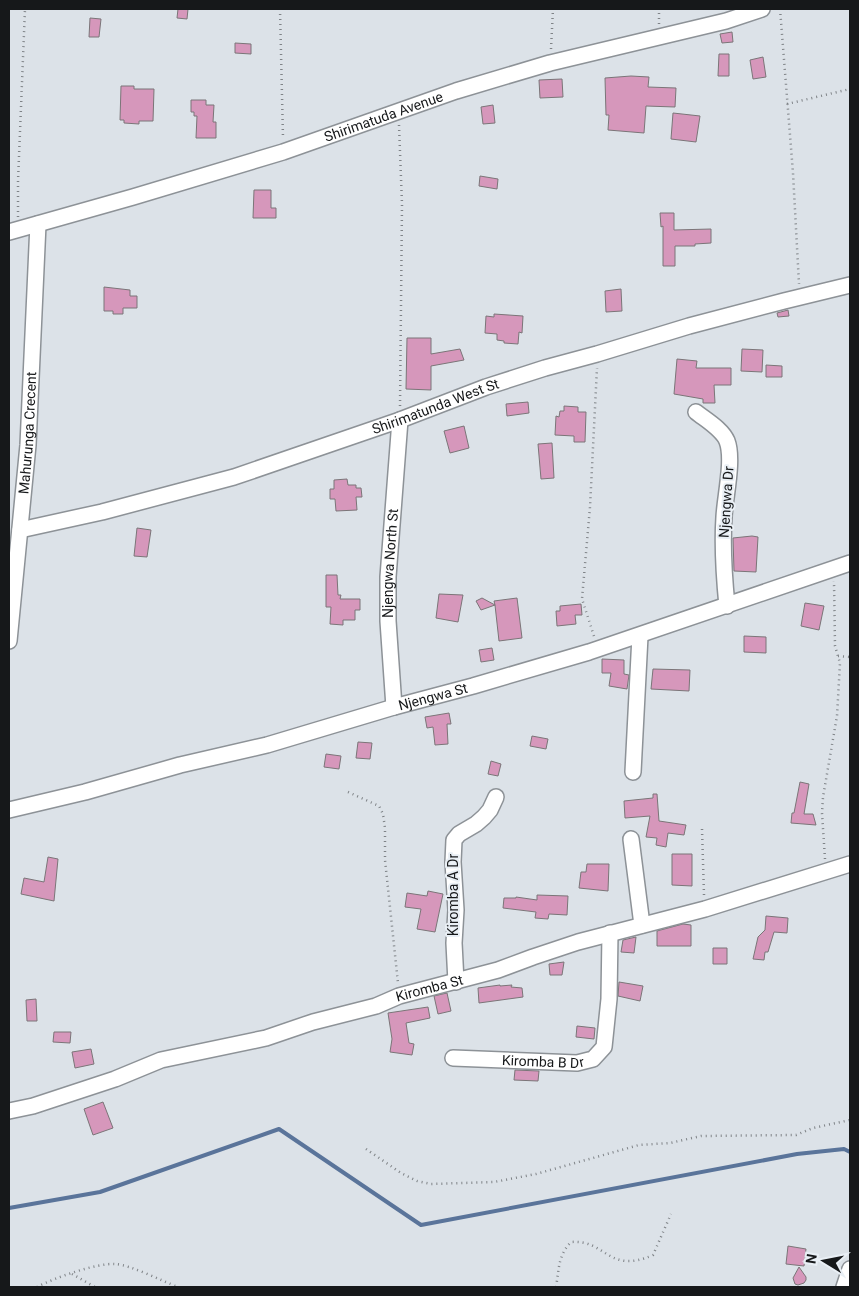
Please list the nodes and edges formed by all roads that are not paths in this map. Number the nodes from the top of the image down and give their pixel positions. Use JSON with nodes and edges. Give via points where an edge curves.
{"nodes":[{"id":1,"x":762,"y":9,"type":"edge"},
{"id":2,"x":38,"y":224,"type":"junction"},
{"id":3,"x":14,"y":230,"type":"edge"},
{"id":4,"x":850,"y":285,"type":"edge"},
{"id":5,"x":696,"y":412,"type":"dead end"},
{"id":6,"x":400,"y":420,"type":"junction"},
{"id":7,"x":16,"y":529,"type":"edge"},
{"id":8,"x":850,"y":563,"type":"edge"},
{"id":9,"x":727,"y":606,"type":"junction"},
{"id":10,"x":640,"y":636,"type":"junction"},
{"id":11,"x":9,"y":641,"type":"edge"},
{"id":12,"x":394,"y":707,"type":"junction"},
{"id":13,"x":633,"y":772,"type":"dead end"},
{"id":14,"x":496,"y":797,"type":"dead end"},
{"id":15,"x":9,"y":810,"type":"edge"},
{"id":16,"x":631,"y":838,"type":"dead end"},
{"id":17,"x":850,"y":864,"type":"edge"},
{"id":18,"x":642,"y":925,"type":"junction"},
{"id":19,"x":610,"y":933,"type":"junction"},
{"id":20,"x":456,"y":982,"type":"junction"},
{"id":21,"x":453,"y":1058,"type":"dead end"},
{"id":22,"x":9,"y":1111,"type":"edge"},
{"id":23,"x":850,"y":1269,"type":"edge"},
{"id":24,"x":844,"y":1287,"type":"edge"}],
"edges":[{"from":1,"to":2,"type":"street","name":"Shirimatuda Avenue","via":[[726,21],[550,63],[456,91],[283,152]]},
{"from":2,"to":3,"type":"street","name":"Shirimatuda Avenue"},
{"from":2,"to":7,"type":"street","name":"Mahurunga Crecent","via":[[32,372]]},
{"from":4,"to":6,"type":"street","name":"Shirimatunda West St","via":[[689,326],[545,368]]},
{"from":5,"to":9,"type":"street","name":"Njengwa Dr","via":[[719,430],[729,450],[723,557]]},
{"from":6,"to":7,"type":"street","name":"Shirimatunda West St","via":[[234,477],[102,512]]},
{"from":6,"to":12,"type":"street","name":"Njengwa North St","via":[[388,577]]},
{"from":7,"to":11,"type":"street","name":"Mahurunga Crecent"},
{"from":8,"to":9,"type":"street","name":"Njengwa St"},
{"from":9,"to":10,"type":"street","name":"Njengwa St"},
{"from":10,"to":12,"type":"street","name":"Njengwa St"},
{"from":10,"to":13,"type":"street"},
{"from":12,"to":15,"type":"street","name":"Njengwa St","via":[[267,745]]},
{"from":14,"to":20,"type":"street","name":"Kiromba A Dr","via":[[484,818],[454,840]]},
{"from":16,"to":18,"type":"street"},
{"from":17,"to":18,"type":"street","name":"Kiromba St"},
{"from":18,"to":19,"type":"street","name":"Kiromba St"},
{"from":19,"to":20,"type":"street","name":"Kiromba St"},
{"from":19,"to":21,"type":"street","name":"Kiromba B Dr","via":[[604,1047],[593,1059],[577,1062]]},
{"from":20,"to":22,"type":"street","name":"Kiromba St","via":[[399,996],[376,1006],[266,1038],[161,1060],[115,1079]]},
{"from":23,"to":24,"type":"street"}]}
